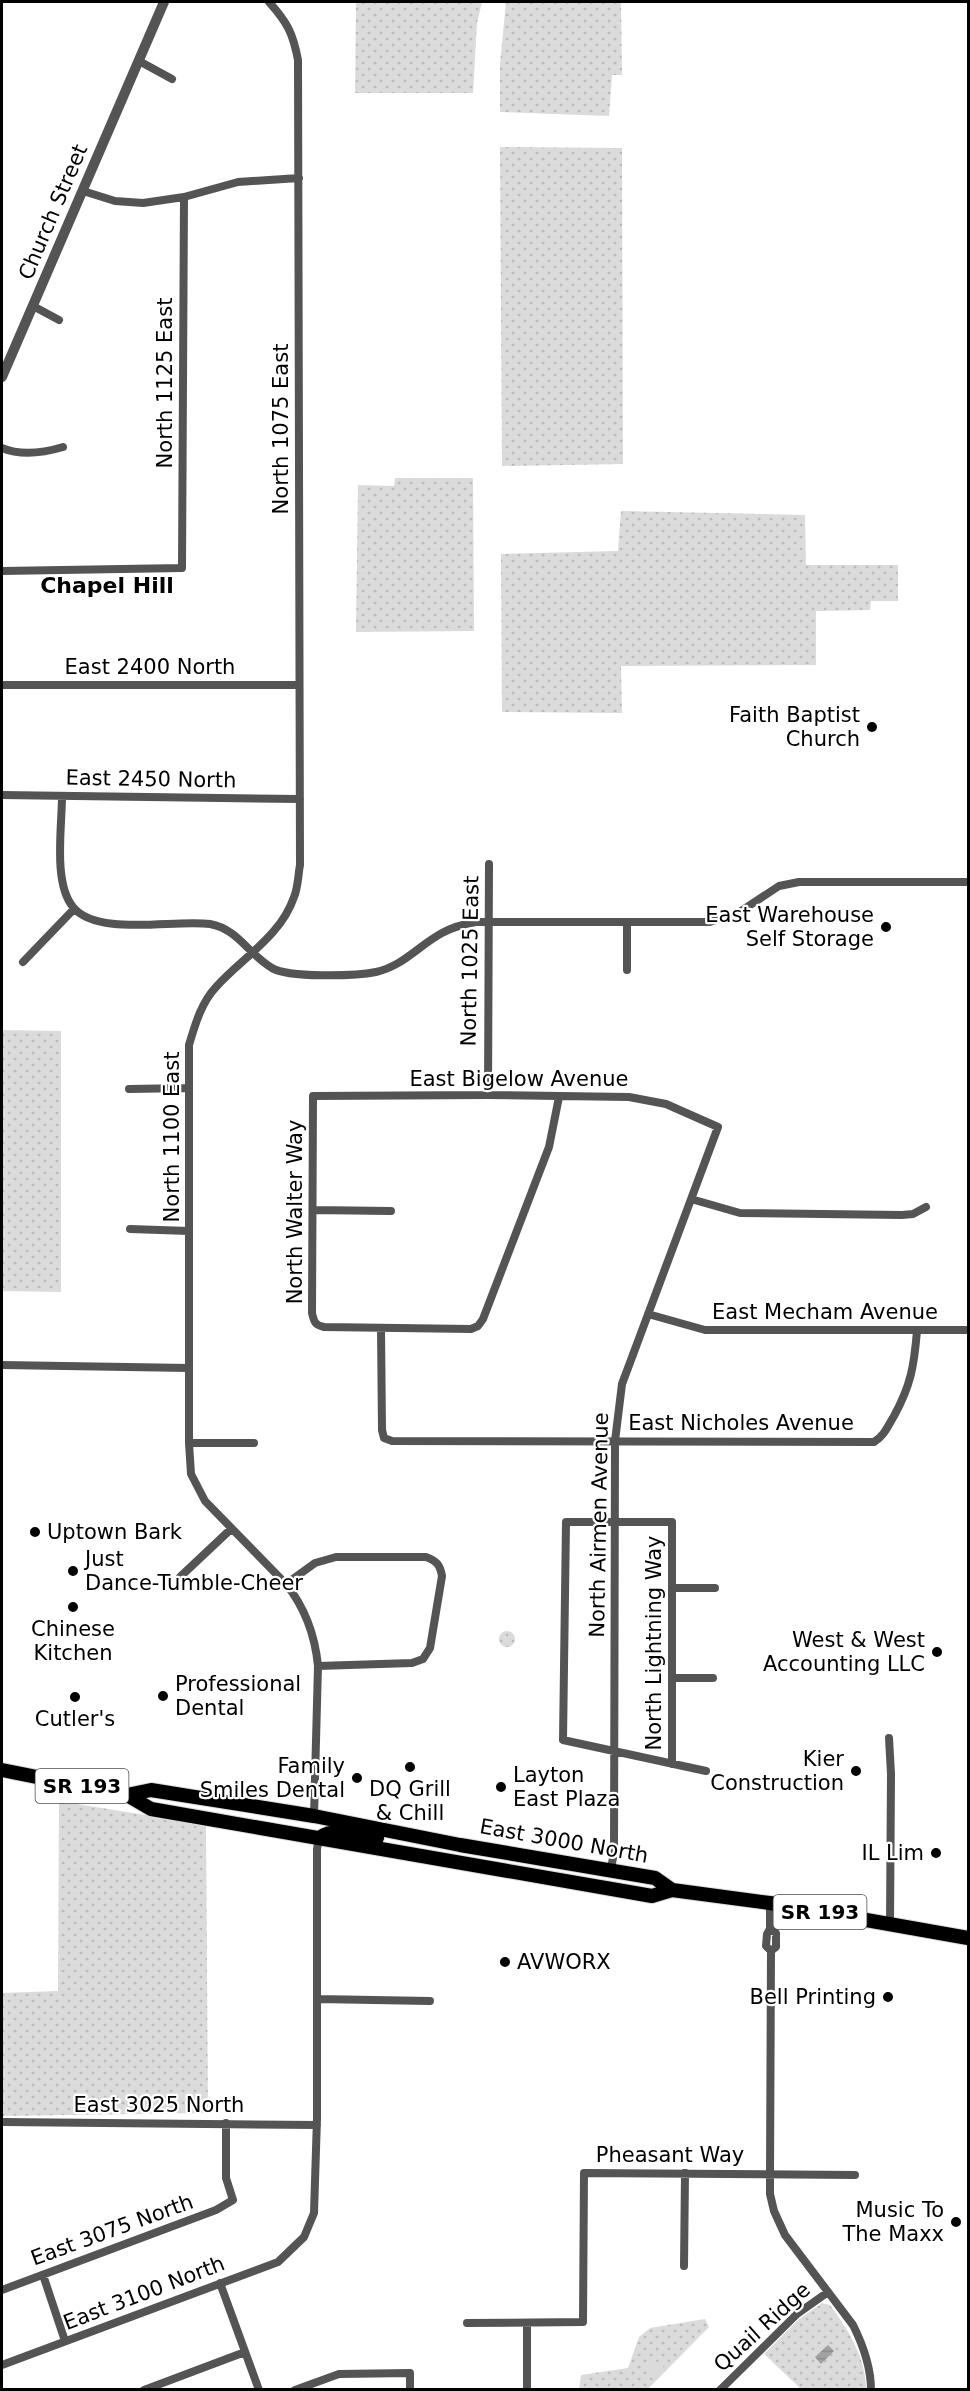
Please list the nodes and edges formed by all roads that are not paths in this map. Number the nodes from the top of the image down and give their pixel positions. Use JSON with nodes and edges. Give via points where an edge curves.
{"nodes":[{"id":1,"x":164,"y":2,"type":"edge"},
{"id":2,"x":269,"y":2,"type":"edge"},
{"id":3,"x":139,"y":61,"type":"junction"},
{"id":4,"x":172,"y":79,"type":"dead end"},
{"id":5,"x":298,"y":178,"type":"junction"},
{"id":6,"x":83,"y":191,"type":"junction"},
{"id":7,"x":184,"y":197,"type":"junction"},
{"id":8,"x":33,"y":306,"type":"junction"},
{"id":9,"x":59,"y":320,"type":"dead end"},
{"id":10,"x":2,"y":377,"type":"edge"},
{"id":11,"x":63,"y":447,"type":"dead end"},
{"id":12,"x":2,"y":448,"type":"edge"},
{"id":13,"x":2,"y":571,"type":"edge"},
{"id":14,"x":2,"y":685,"type":"edge"},
{"id":15,"x":299,"y":685,"type":"junction"},
{"id":16,"x":2,"y":795,"type":"edge"},
{"id":17,"x":62,"y":796,"type":"junction"},
{"id":18,"x":300,"y":799,"type":"junction"},
{"id":19,"x":489,"y":864,"type":"dead end"},
{"id":20,"x":969,"y":882,"type":"edge"},
{"id":21,"x":74,"y":909,"type":"junction"},
{"id":22,"x":488,"y":922,"type":"junction"},
{"id":23,"x":627,"y":922,"type":"junction"},
{"id":24,"x":254,"y":952,"type":"junction"},
{"id":25,"x":23,"y":962,"type":"dead end"},
{"id":26,"x":627,"y":970,"type":"dead end"},
{"id":27,"x":189,"y":1088,"type":"junction"},
{"id":28,"x":129,"y":1089,"type":"dead end"},
{"id":29,"x":488,"y":1095,"type":"junction"},
{"id":30,"x":313,"y":1096,"type":"joint"},
{"id":31,"x":559,"y":1097,"type":"junction"},
{"id":32,"x":718,"y":1127,"type":"joint"},
{"id":33,"x":691,"y":1199,"type":"junction"},
{"id":34,"x":926,"y":1207,"type":"dead end"},
{"id":35,"x":313,"y":1210,"type":"junction"},
{"id":36,"x":391,"y":1211,"type":"dead end"},
{"id":37,"x":130,"y":1229,"type":"dead end"},
{"id":38,"x":189,"y":1231,"type":"junction"},
{"id":39,"x":648,"y":1314,"type":"junction"},
{"id":40,"x":381,"y":1328,"type":"junction"},
{"id":41,"x":969,"y":1330,"type":"edge"},
{"id":42,"x":917,"y":1331,"type":"junction"},
{"id":43,"x":2,"y":1365,"type":"edge"},
{"id":44,"x":189,"y":1368,"type":"junction"},
{"id":45,"x":615,"y":1441,"type":"junction"},
{"id":46,"x":189,"y":1443,"type":"junction"},
{"id":47,"x":254,"y":1443,"type":"dead end"},
{"id":48,"x":614,"y":1523,"type":"junction"},
{"id":49,"x":231,"y":1529,"type":"junction"},
{"id":50,"x":180,"y":1577,"type":"dead end"},
{"id":51,"x":286,"y":1584,"type":"junction"},
{"id":52,"x":673,"y":1588,"type":"junction"},
{"id":53,"x":715,"y":1588,"type":"dead end"},
{"id":54,"x":318,"y":1666,"type":"junction"},
{"id":55,"x":672,"y":1678,"type":"junction"},
{"id":56,"x":713,"y":1678,"type":"dead end"},
{"id":57,"x":889,"y":1738,"type":"dead end"},
{"id":58,"x":614,"y":1751,"type":"junction"},
{"id":59,"x":672,"y":1764,"type":"junction"},
{"id":60,"x":2,"y":1770,"type":"edge"},
{"id":61,"x":706,"y":1772,"type":"dead end"},
{"id":62,"x":133,"y":1798,"type":"junction"},
{"id":63,"x":314,"y":1816,"type":"junction"},
{"id":64,"x":319,"y":1838,"type":"junction"},
{"id":65,"x":509,"y":1853,"type":"junction"},
{"id":66,"x":611,"y":1869,"type":"junction"},
{"id":67,"x":672,"y":1890,"type":"junction"},
{"id":68,"x":770,"y":1903,"type":"junction"},
{"id":69,"x":890,"y":1925,"type":"junction"},
{"id":70,"x":969,"y":1938,"type":"edge"},
{"id":71,"x":317,"y":1999,"type":"junction"},
{"id":72,"x":430,"y":2001,"type":"dead end"},
{"id":73,"x":2,"y":2122,"type":"edge"},
{"id":74,"x":226,"y":2123,"type":"junction"},
{"id":75,"x":317,"y":2125,"type":"junction"},
{"id":76,"x":685,"y":2173,"type":"junction"},
{"id":77,"x":770,"y":2174,"type":"junction"},
{"id":78,"x":855,"y":2175,"type":"dead end"},
{"id":79,"x":684,"y":2266,"type":"dead end"},
{"id":80,"x":43,"y":2275,"type":"junction"},
{"id":81,"x":220,"y":2283,"type":"junction"},
{"id":82,"x":2,"y":2290,"type":"edge"},
{"id":83,"x":828,"y":2292,"type":"junction"},
{"id":84,"x":467,"y":2323,"type":"dead end"},
{"id":85,"x":527,"y":2323,"type":"junction"},
{"id":86,"x":65,"y":2341,"type":"junction"},
{"id":87,"x":245,"y":2352,"type":"junction"},
{"id":88,"x":2,"y":2365,"type":"edge"},
{"id":89,"x":144,"y":2390,"type":"edge"},
{"id":90,"x":259,"y":2390,"type":"edge"},
{"id":91,"x":295,"y":2390,"type":"edge"},
{"id":92,"x":410,"y":2390,"type":"edge"},
{"id":93,"x":527,"y":2390,"type":"edge"},
{"id":94,"x":720,"y":2390,"type":"edge"},
{"id":95,"x":872,"y":2390,"type":"edge"}],
"edges":[{"from":1,"to":3,"type":"street","name":"Church Street"},
{"from":2,"to":5,"type":"street","name":"North 1075 East","via":[[290,28],[298,60]]},
{"from":3,"to":4,"type":"street"},
{"from":3,"to":6,"type":"street","name":"Church Street"},
{"from":5,"to":7,"type":"street","via":[[238,182]]},
{"from":5,"to":15,"type":"street","name":"North 1075 East"},
{"from":6,"to":7,"type":"street","via":[[115,201]]},
{"from":6,"to":8,"type":"street","name":"Church Street"},
{"from":7,"to":13,"type":"street","name":"North 1125 East","via":[[182,568]]},
{"from":8,"to":9,"type":"street"},
{"from":8,"to":10,"type":"street","name":"Church Street"},
{"from":11,"to":12,"type":"street","via":[[42,453]]},
{"from":14,"to":15,"type":"street","name":"East 2400 North"},
{"from":15,"to":18,"type":"street","name":"North 1075 East"},
{"from":16,"to":17,"type":"street","name":"East 2450 North"},
{"from":17,"to":18,"type":"street","name":"East 2450 North"},
{"from":17,"to":21,"type":"street","via":[[61,873],[64,894]]},
{"from":18,"to":24,"type":"street","name":"North 1100 East","via":[[300,866],[294,898],[279,925]]},
{"from":19,"to":22,"type":"street","name":"North 1025 East"},
{"from":20,"to":23,"type":"street","via":[[799,882],[779,886],[723,920]]},
{"from":21,"to":24,"type":"street","via":[[89,920],[107,923],[210,924],[229,930]]},
{"from":21,"to":25,"type":"street"},
{"from":22,"to":23,"type":"street"},
{"from":22,"to":24,"type":"street","via":[[453,928],[408,959],[375,972],[293,975],[272,969]]},
{"from":22,"to":29,"type":"street","name":"North 1025 East"},
{"from":23,"to":26,"type":"street"},
{"from":24,"to":27,"type":"street","name":"North 1100 East","via":[[215,988],[197,1017],[189,1045]]},
{"from":27,"to":28,"type":"street"},
{"from":27,"to":38,"type":"street","name":"North 1100 East"},
{"from":29,"to":30,"type":"street","name":"East Bigelow Avenue"},
{"from":29,"to":31,"type":"street","name":"East Bigelow Avenue"},
{"from":30,"to":35,"type":"street","name":"North Walter Way"},
{"from":31,"to":32,"type":"street","name":"East Bigelow Avenue","via":[[653,1100]]},
{"from":31,"to":40,"type":"street","via":[[546,1156],[478,1326]]},
{"from":32,"to":33,"type":"street","name":"North Airmen Avenue"},
{"from":33,"to":34,"type":"street","via":[[740,1214],[902,1215]]},
{"from":33,"to":39,"type":"street","name":"North Airmen Avenue"},
{"from":35,"to":36,"type":"street"},
{"from":35,"to":40,"type":"street","name":"North Walter Way","via":[[314,1322],[318,1326]]},
{"from":37,"to":38,"type":"street"},
{"from":38,"to":44,"type":"street","name":"North 1100 East"},
{"from":39,"to":42,"type":"street","name":"East Mecham Avenue","via":[[705,1330]]},
{"from":39,"to":45,"type":"street","name":"North Airmen Avenue","via":[[622,1384]]},
{"from":40,"to":45,"type":"street","name":"East Nicholes Avenue","via":[[382,1430],[384,1437],[392,1441]]},
{"from":41,"to":42,"type":"street","name":"East Mecham Avenue"},
{"from":42,"to":45,"type":"street","name":"East Nicholes Avenue","via":[[909,1386],[881,1437],[874,1442]]},
{"from":43,"to":44,"type":"street"},
{"from":44,"to":46,"type":"street","name":"North 1100 East"},
{"from":45,"to":48,"type":"street","name":"North Airmen Avenue"},
{"from":46,"to":47,"type":"street"},
{"from":46,"to":49,"type":"street","name":"North 1100 East","via":[[191,1474],[205,1501]]},
{"from":48,"to":52,"type":"street","name":"North Lightning Way","via":[[672,1522]]},
{"from":48,"to":58,"type":"street","name":"North Airmen Avenue"},
{"from":48,"to":58,"type":"street","via":[[566,1522],[563,1740]]},
{"from":49,"to":50,"type":"street"},
{"from":49,"to":51,"type":"street","name":"North 1100 East"},
{"from":51,"to":54,"type":"street","name":"North 1100 East","via":[[309,1623]]},
{"from":51,"to":54,"type":"street","via":[[315,1563],[336,1557],[426,1557],[436,1561],[442,1576],[430,1648],[423,1659],[412,1663]]},
{"from":52,"to":53,"type":"street"},
{"from":52,"to":55,"type":"street","name":"North Lightning Way"},
{"from":54,"to":63,"type":"street","name":"North 1100 East"},
{"from":55,"to":56,"type":"street"},
{"from":55,"to":59,"type":"street","name":"North Lightning Way"},
{"from":57,"to":69,"type":"street"},
{"from":58,"to":59,"type":"street"},
{"from":58,"to":66,"type":"street","name":"North Airmen Avenue"},
{"from":59,"to":61,"type":"street"},
{"from":60,"to":62,"type":"main road","name":"East 3000 North","number":"SR 193"},
{"from":62,"to":63,"type":"main road","name":"East 3000 North","number":"SR 193","via":[[151,1790]]},
{"from":62,"to":64,"type":"main road","name":"East 3000 North","number":"SR 193","via":[[151,1809]]},
{"from":63,"to":65,"type":"main road","name":"East 3000 North","number":"SR 193"},
{"from":64,"to":65,"type":"main road","via":[[335,1831],[487,1856]]},
{"from":64,"to":67,"type":"main road","name":"East 3000 North","number":"SR 193","via":[[652,1896]]},
{"from":64,"to":71,"type":"street"},
{"from":65,"to":66,"type":"main road","name":"East 3000 North","number":"SR 193"},
{"from":66,"to":67,"type":"main road","name":"East 3000 North","number":"SR 193","via":[[655,1878]]},
{"from":67,"to":68,"type":"main road","name":"East 3000 North","number":"SR 193"},
{"from":68,"to":69,"type":"main road","name":"East 3000 North","number":"SR 193"},
{"from":68,"to":77,"type":"street","name":"Quail Ridge","via":[[770,1929],[766,1934],[766,1947],[771,1951]]},
{"from":69,"to":70,"type":"main road","name":"East 3000 North","number":"SR 193"},
{"from":71,"to":72,"type":"street"},
{"from":71,"to":75,"type":"street"},
{"from":73,"to":74,"type":"street","name":"East 3025 North"},
{"from":74,"to":75,"type":"street","name":"East 3025 North"},
{"from":74,"to":80,"type":"street","name":"East 3075 North","via":[[226,2178],[233,2200],[216,2210]]},
{"from":75,"to":81,"type":"street","name":"East 3100 North","via":[[314,2213],[304,2237],[278,2262]]},
{"from":76,"to":77,"type":"street","name":"Pheasant Way"},
{"from":76,"to":79,"type":"street"},
{"from":76,"to":85,"type":"street","name":"Pheasant Way","via":[[584,2173],[583,2322]]},
{"from":77,"to":78,"type":"street","name":"Pheasant Way"},
{"from":77,"to":83,"type":"street","name":"Quail Ridge","via":[[774,2211],[785,2235]]},
{"from":80,"to":82,"type":"street","name":"East 3075 North"},
{"from":80,"to":86,"type":"street"},
{"from":81,"to":86,"type":"street","name":"East 3100 North"},
{"from":81,"to":87,"type":"street"},
{"from":83,"to":94,"type":"street","name":"Quail Ridge","via":[[797,2314]]},
{"from":83,"to":95,"type":"street","name":"Quail Ridge","via":[[861,2341]]},
{"from":84,"to":85,"type":"street","name":"Pheasant Way"},
{"from":85,"to":93,"type":"street"},
{"from":86,"to":88,"type":"street","name":"East 3100 North"},
{"from":87,"to":89,"type":"street"},
{"from":87,"to":90,"type":"street"},
{"from":91,"to":92,"type":"street","via":[[339,2374],[410,2373]]}]}
